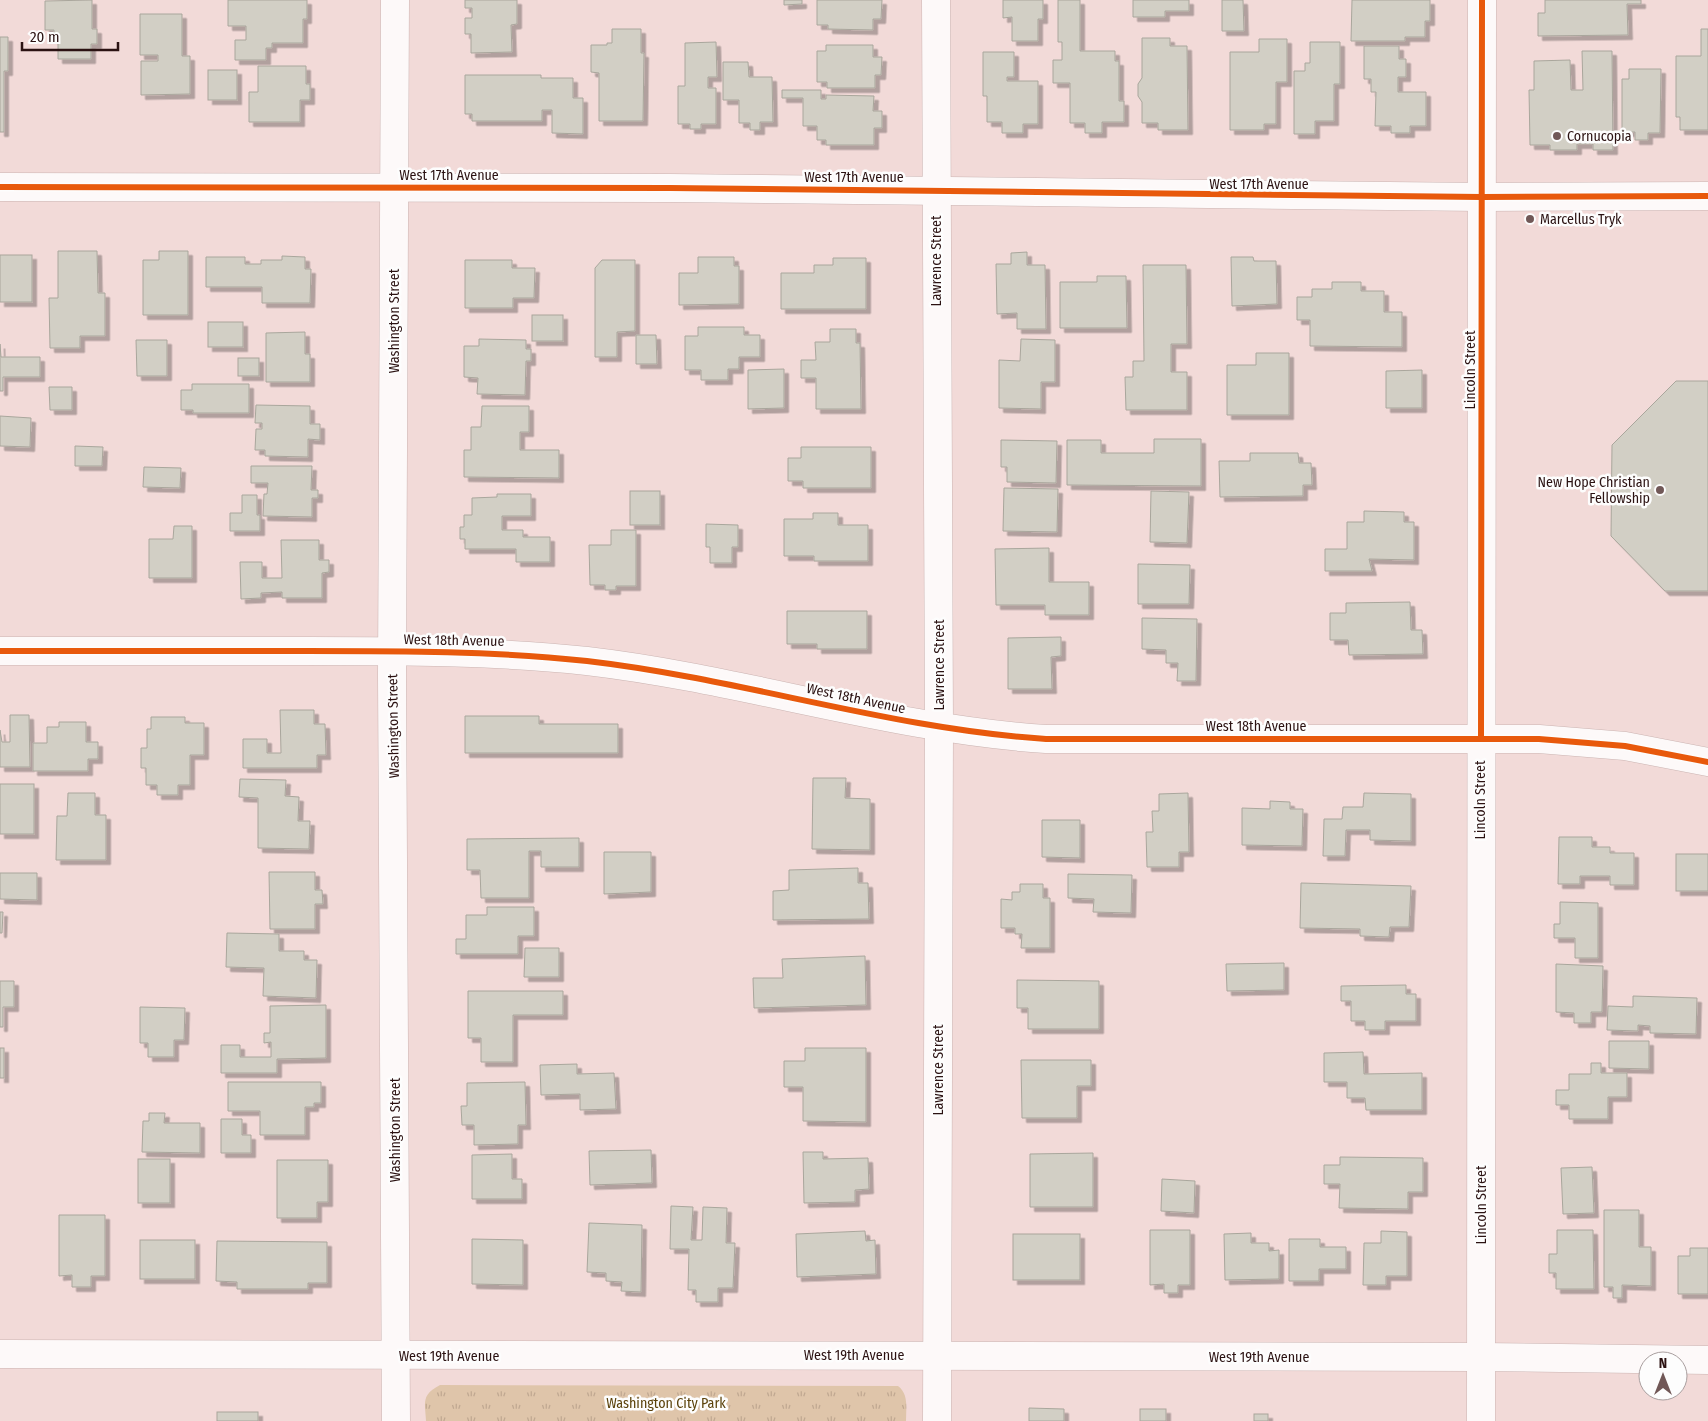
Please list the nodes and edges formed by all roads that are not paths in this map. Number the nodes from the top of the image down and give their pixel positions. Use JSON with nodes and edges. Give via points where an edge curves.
{"nodes":[{"id":1,"x":395,"y":0,"type":"edge"},
{"id":2,"x":936,"y":0,"type":"edge"},
{"id":3,"x":1482,"y":0,"type":"edge"},
{"id":4,"x":0,"y":187,"type":"edge"},
{"id":5,"x":395,"y":187,"type":"junction"},
{"id":6,"x":936,"y":190,"type":"junction"},
{"id":7,"x":1708,"y":196,"type":"edge"},
{"id":8,"x":1482,"y":197,"type":"junction"},
{"id":9,"x":0,"y":651,"type":"edge"},
{"id":10,"x":392,"y":651,"type":"junction"},
{"id":11,"x":939,"y":728,"type":"junction"},
{"id":12,"x":1481,"y":739,"type":"junction"},
{"id":13,"x":1708,"y":762,"type":"edge"},
{"id":14,"x":0,"y":1354,"type":"edge"},
{"id":15,"x":937,"y":1355,"type":"junction"},
{"id":16,"x":397,"y":1356,"type":"junction"},
{"id":17,"x":1481,"y":1356,"type":"junction"},
{"id":18,"x":1708,"y":1360,"type":"edge"},
{"id":19,"x":396,"y":1421,"type":"edge"},
{"id":20,"x":937,"y":1421,"type":"edge"},
{"id":21,"x":1481,"y":1421,"type":"edge"}],
"edges":[{"from":1,"to":5,"type":"street","name":"Washington Street"},
{"from":2,"to":6,"type":"street","name":"Lawrence Street"},
{"from":3,"to":8,"type":"street","name":"Lincoln Street"},
{"from":4,"to":5,"type":"street","name":"West 17th Avenue"},
{"from":5,"to":6,"type":"street","name":"West 17th Avenue"},
{"from":5,"to":10,"type":"street","name":"Washington Street"},
{"from":6,"to":8,"type":"street","name":"West 17th Avenue"},
{"from":6,"to":11,"type":"street","name":"Lawrence Street"},
{"from":7,"to":8,"type":"street","name":"West 17th Avenue"},
{"from":8,"to":12,"type":"street","name":"Lincoln Street"},
{"from":9,"to":10,"type":"street","name":"West 18th Avenue"},
{"from":10,"to":11,"type":"street","name":"West 18th Avenue","via":[[519,654],[599,663],[722,682]]},
{"from":10,"to":16,"type":"street","name":"Washington Street"},
{"from":11,"to":12,"type":"street","name":"West 18th Avenue","via":[[1046,739]]},
{"from":11,"to":15,"type":"street","name":"Lawrence Street"},
{"from":12,"to":13,"type":"street","name":"West 18th Avenue","via":[[1579,741]]},
{"from":12,"to":17,"type":"street","name":"Lincoln Street"},
{"from":14,"to":16,"type":"street","name":"West 19th Avenue"},
{"from":15,"to":16,"type":"street","name":"West 19th Avenue"},
{"from":15,"to":17,"type":"street","name":"West 19th Avenue","via":[[1208,1358]]},
{"from":15,"to":20,"type":"street","name":"Lawrence Street"},
{"from":16,"to":19,"type":"street","name":"Washington Street"},
{"from":17,"to":18,"type":"street","name":"West 19th Avenue"},
{"from":17,"to":21,"type":"street","name":"Lincoln Street"}]}
